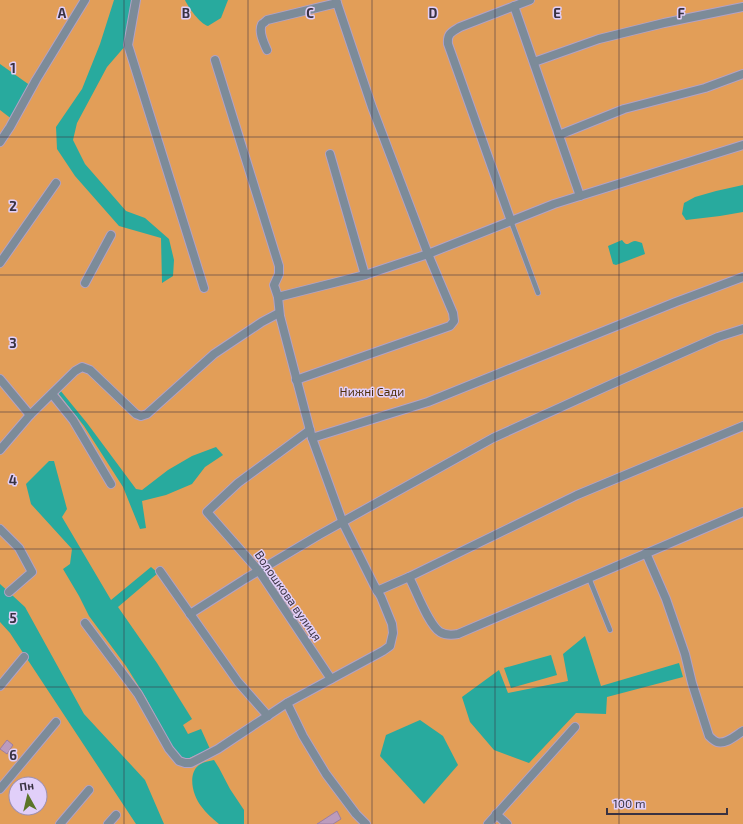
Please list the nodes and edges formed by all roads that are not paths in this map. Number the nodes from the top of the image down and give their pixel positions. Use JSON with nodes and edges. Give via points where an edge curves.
{"nodes":[{"id":1,"x":85,"y":0,"type":"edge"},
{"id":2,"x":136,"y":0,"type":"edge"},
{"id":3,"x":530,"y":0,"type":"edge"},
{"id":4,"x":336,"y":1,"type":"edge"},
{"id":5,"x":514,"y":6,"type":"junction"},
{"id":6,"x":743,"y":7,"type":"edge"},
{"id":7,"x":266,"y":50,"type":"dead end"},
{"id":8,"x":215,"y":60,"type":"dead end"},
{"id":9,"x":534,"y":62,"type":"junction"},
{"id":10,"x":743,"y":74,"type":"edge"},
{"id":11,"x":559,"y":135,"type":"junction"},
{"id":12,"x":0,"y":142,"type":"edge"},
{"id":13,"x":743,"y":145,"type":"edge"},
{"id":14,"x":330,"y":154,"type":"dead end"},
{"id":15,"x":56,"y":183,"type":"dead end"},
{"id":16,"x":580,"y":196,"type":"junction"},
{"id":17,"x":511,"y":221,"type":"junction"},
{"id":18,"x":111,"y":235,"type":"dead end"},
{"id":19,"x":428,"y":254,"type":"junction"},
{"id":20,"x":0,"y":263,"type":"edge"},
{"id":21,"x":365,"y":276,"type":"junction"},
{"id":22,"x":743,"y":277,"type":"edge"},
{"id":23,"x":85,"y":284,"type":"dead end"},
{"id":24,"x":204,"y":288,"type":"dead end"},
{"id":25,"x":538,"y":293,"type":"dead end"},
{"id":26,"x":278,"y":297,"type":"junction"},
{"id":27,"x":279,"y":313,"type":"junction"},
{"id":28,"x":743,"y":329,"type":"edge"},
{"id":29,"x":0,"y":379,"type":"edge"},
{"id":30,"x":296,"y":380,"type":"junction"},
{"id":31,"x":52,"y":394,"type":"junction"},
{"id":32,"x":30,"y":415,"type":"junction"},
{"id":33,"x":743,"y":426,"type":"edge"},
{"id":34,"x":310,"y":430,"type":"junction"},
{"id":35,"x":312,"y":438,"type":"junction"},
{"id":36,"x":0,"y":450,"type":"edge"},
{"id":37,"x":111,"y":484,"type":"dead end"},
{"id":38,"x":743,"y":512,"type":"edge"},
{"id":39,"x":343,"y":523,"type":"junction"},
{"id":40,"x":0,"y":529,"type":"edge"},
{"id":41,"x":646,"y":553,"type":"junction"},
{"id":42,"x":160,"y":571,"type":"dead end"},
{"id":43,"x":259,"y":571,"type":"junction"},
{"id":44,"x":409,"y":577,"type":"junction"},
{"id":45,"x":589,"y":578,"type":"junction"},
{"id":46,"x":378,"y":591,"type":"junction"},
{"id":47,"x":8,"y":592,"type":"dead end"},
{"id":48,"x":190,"y":614,"type":"junction"},
{"id":49,"x":85,"y":623,"type":"dead end"},
{"id":50,"x":610,"y":630,"type":"dead end"},
{"id":51,"x":24,"y":657,"type":"dead end"},
{"id":52,"x":331,"y":679,"type":"junction"},
{"id":53,"x":0,"y":686,"type":"edge"},
{"id":54,"x":287,"y":703,"type":"junction"},
{"id":55,"x":268,"y":716,"type":"junction"},
{"id":56,"x":56,"y":722,"type":"dead end"},
{"id":57,"x":575,"y":727,"type":"dead end"},
{"id":58,"x":743,"y":730,"type":"edge"},
{"id":59,"x":0,"y":789,"type":"edge"},
{"id":60,"x":89,"y":790,"type":"dead end"},
{"id":61,"x":496,"y":814,"type":"junction"},
{"id":62,"x":116,"y":815,"type":"dead end"},
{"id":63,"x":60,"y":824,"type":"edge"},
{"id":64,"x":108,"y":824,"type":"edge"},
{"id":65,"x":366,"y":824,"type":"edge"},
{"id":66,"x":488,"y":824,"type":"edge"},
{"id":67,"x":507,"y":824,"type":"edge"}],
"edges":[{"from":1,"to":12,"type":"street"},
{"from":2,"to":24,"type":"street","via":[[128,45]]},
{"from":3,"to":5,"type":"street"},
{"from":4,"to":7,"type":"street","via":[[267,20],[262,24],[261,30]]},
{"from":4,"to":19,"type":"street","via":[[372,107]]},
{"from":5,"to":9,"type":"street"},
{"from":5,"to":17,"type":"street","via":[[460,27],[451,32],[448,39]]},
{"from":6,"to":9,"type":"street","via":[[607,37]]},
{"from":8,"to":26,"type":"street","via":[[280,266],[274,285]]},
{"from":9,"to":11,"type":"street"},
{"from":10,"to":11,"type":"street","via":[[705,88],[624,109]]},
{"from":11,"to":16,"type":"street"},
{"from":13,"to":16,"type":"street"},
{"from":14,"to":21,"type":"street"},
{"from":15,"to":20,"type":"street"},
{"from":16,"to":17,"type":"street"},
{"from":17,"to":19,"type":"street"},
{"from":17,"to":25,"type":"lane"},
{"from":18,"to":23,"type":"street"},
{"from":19,"to":21,"type":"street"},
{"from":19,"to":30,"type":"street","via":[[453,313],[454,321],[450,326]]},
{"from":21,"to":26,"type":"street"},
{"from":22,"to":35,"type":"street","via":[[428,402]]},
{"from":26,"to":27,"type":"street"},
{"from":27,"to":30,"type":"street"},
{"from":27,"to":31,"type":"street","via":[[214,354],[147,414],[136,414],[90,370],[82,367]]},
{"from":28,"to":39,"type":"street","via":[[718,337],[493,438]]},
{"from":29,"to":32,"type":"street"},
{"from":30,"to":34,"type":"street"},
{"from":31,"to":32,"type":"street"},
{"from":31,"to":37,"type":"street","via":[[74,420]]},
{"from":32,"to":36,"type":"street"},
{"from":33,"to":44,"type":"street","via":[[577,495]]},
{"from":34,"to":35,"type":"street"},
{"from":34,"to":43,"type":"street","name":"Волошкова вулиця","via":[[238,483],[207,512]]},
{"from":35,"to":39,"type":"street"},
{"from":38,"to":41,"type":"street"},
{"from":39,"to":43,"type":"street"},
{"from":39,"to":46,"type":"street"},
{"from":40,"to":47,"type":"street","via":[[19,548],[32,572]]},
{"from":41,"to":45,"type":"street"},
{"from":41,"to":58,"type":"street","via":[[666,599],[685,654],[709,736],[716,742],[727,741]]},
{"from":42,"to":48,"type":"street"},
{"from":43,"to":48,"type":"street"},
{"from":43,"to":52,"type":"street","name":"Волошкова вулиця"},
{"from":44,"to":45,"type":"street","via":[[433,625],[440,632],[451,635]]},
{"from":44,"to":46,"type":"street"},
{"from":45,"to":50,"type":"lane"},
{"from":46,"to":52,"type":"street","via":[[392,624],[394,634],[390,646]]},
{"from":48,"to":55,"type":"street","via":[[238,682]]},
{"from":49,"to":55,"type":"street","via":[[138,694],[169,749],[179,761],[185,764],[218,749]]},
{"from":51,"to":53,"type":"street"},
{"from":52,"to":54,"type":"street"},
{"from":54,"to":55,"type":"street"},
{"from":54,"to":65,"type":"street","via":[[326,774]]},
{"from":56,"to":59,"type":"street"},
{"from":57,"to":61,"type":"street"},
{"from":60,"to":63,"type":"street"},
{"from":61,"to":66,"type":"street"},
{"from":61,"to":67,"type":"street"},
{"from":62,"to":64,"type":"street"}]}
